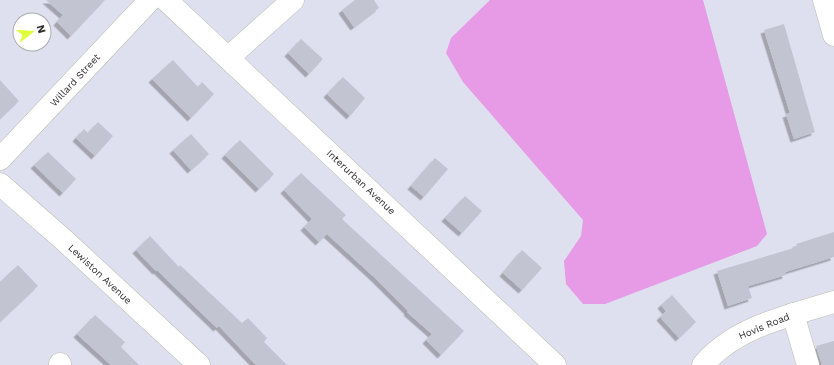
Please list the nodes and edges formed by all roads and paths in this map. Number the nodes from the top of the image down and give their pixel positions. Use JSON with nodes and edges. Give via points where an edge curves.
{"nodes":[{"id":1,"x":150,"y":0,"type":"edge"},
{"id":2,"x":166,"y":0,"type":"edge"},
{"id":3,"x":293,"y":0,"type":"edge"},
{"id":4,"x":824,"y":0,"type":"edge"},
{"id":5,"x":834,"y":35,"type":"edge"},
{"id":6,"x":228,"y":58,"type":"junction"},
{"id":7,"x":0,"y":159,"type":"edge"},
{"id":8,"x":0,"y":184,"type":"edge"},
{"id":9,"x":834,"y":302,"type":"edge"},
{"id":10,"x":793,"y":314,"type":"junction"},
{"id":11,"x":199,"y":365,"type":"edge"},
{"id":12,"x":555,"y":365,"type":"edge"},
{"id":13,"x":703,"y":365,"type":"edge"},
{"id":14,"x":808,"y":365,"type":"edge"}],
"edges":[{"from":1,"to":7,"type":"street","name":"Willard Street"},
{"from":2,"to":6,"type":"street","name":"Interurban Avenue"},
{"from":3,"to":6,"type":"street"},
{"from":4,"to":5,"type":"street"},
{"from":6,"to":12,"type":"street","name":"Interurban Avenue"},
{"from":8,"to":11,"type":"street","name":"Lewiston Avenue"},
{"from":9,"to":10,"type":"street","name":"Hovis Road"},
{"from":10,"to":13,"type":"street","name":"Hovis Road","via":[[739,336],[718,349]]},
{"from":10,"to":14,"type":"street"}]}
